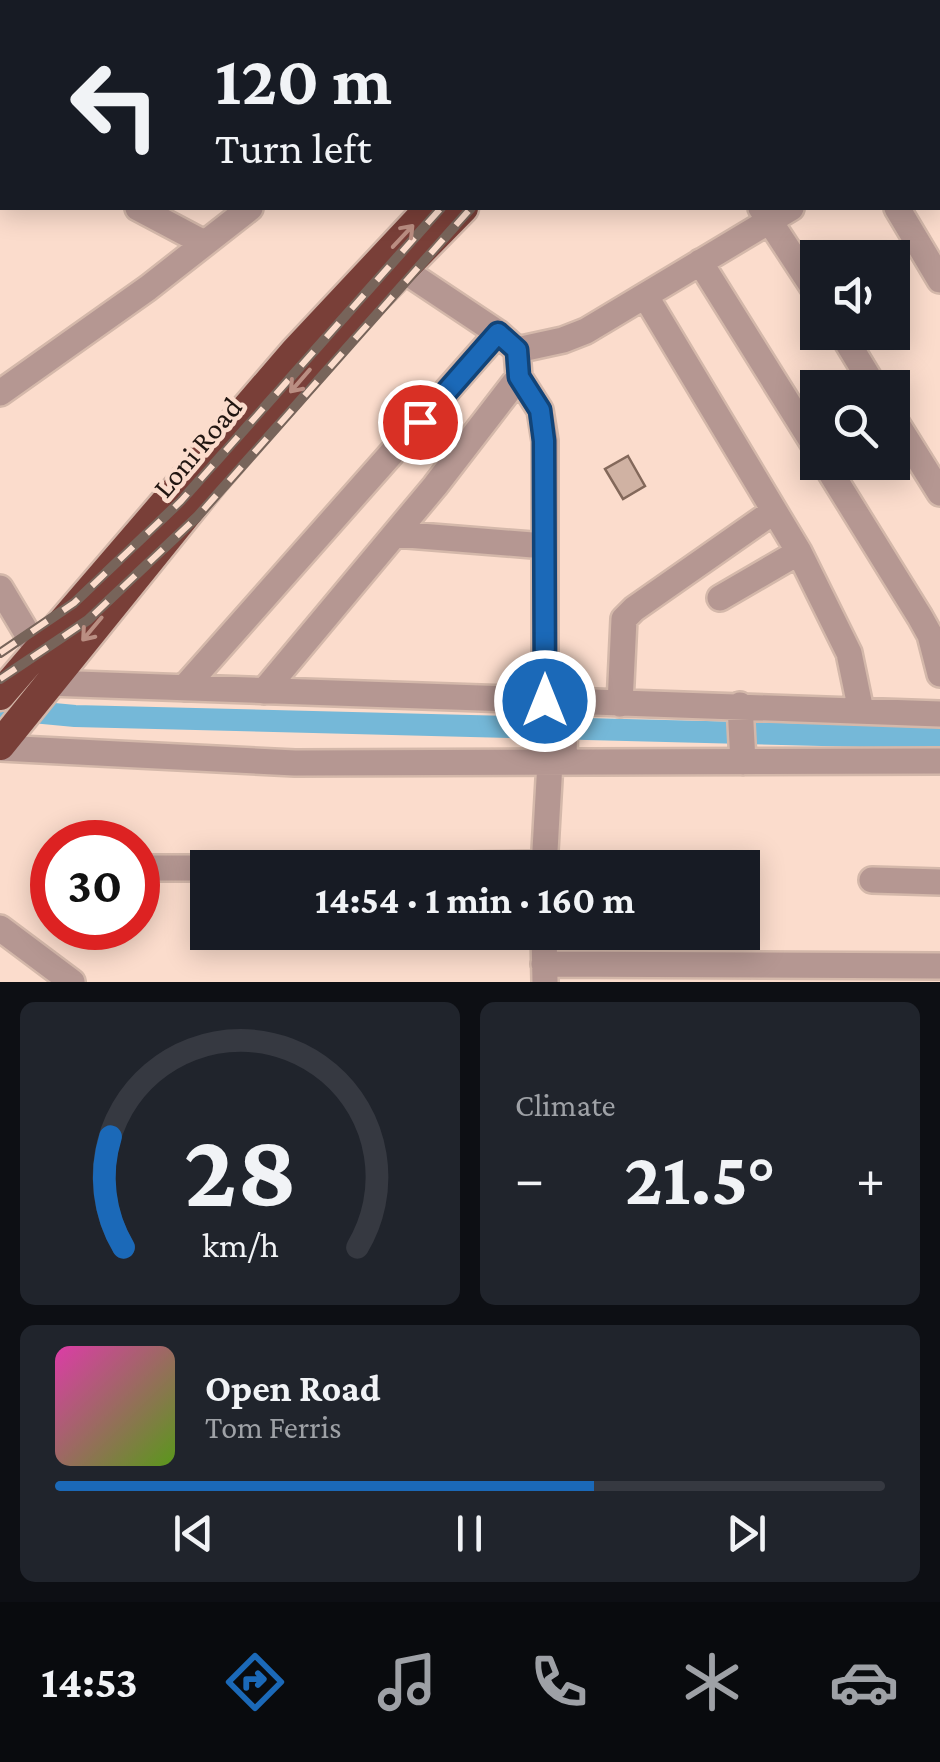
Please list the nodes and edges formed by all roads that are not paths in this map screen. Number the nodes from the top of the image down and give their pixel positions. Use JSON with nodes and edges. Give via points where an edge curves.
{"nodes":[{"id":1,"x":142,"y":210,"type":"edge"},
{"id":2,"x":247,"y":210,"type":"edge"},
{"id":3,"x":428,"y":210,"type":"edge"},
{"id":4,"x":461,"y":210,"type":"edge"},
{"id":5,"x":898,"y":210,"type":"edge"},
{"id":6,"x":774,"y":212,"type":"edge"},
{"id":7,"x":204,"y":244,"type":"junction"},
{"id":8,"x":800,"y":261,"type":"edge"},
{"id":9,"x":700,"y":262,"type":"junction"},
{"id":10,"x":402,"y":269,"type":"junction"},
{"id":11,"x":940,"y":280,"type":"edge"},
{"id":12,"x":646,"y":297,"type":"junction"},
{"id":13,"x":508,"y":342,"type":"junction"},
{"id":14,"x":519,"y":377,"type":"junction"},
{"id":15,"x":0,"y":393,"type":"edge"},
{"id":16,"x":800,"y":423,"type":"edge"},
{"id":17,"x":910,"y":441,"type":"edge"},
{"id":18,"x":936,"y":476,"type":"edge"},
{"id":19,"x":835,"y":480,"type":"edge"},
{"id":20,"x":183,"y":499,"type":"junction"},
{"id":21,"x":774,"y":511,"type":"junction"},
{"id":22,"x":396,"y":534,"type":"junction"},
{"id":23,"x":545,"y":546,"type":"junction"},
{"id":24,"x":799,"y":552,"type":"junction"},
{"id":25,"x":0,"y":588,"type":"edge"},
{"id":26,"x":720,"y":598,"type":"dead end"},
{"id":27,"x":37,"y":650,"type":"junction"},
{"id":28,"x":940,"y":674,"type":"edge"},
{"id":29,"x":184,"y":688,"type":"junction"},
{"id":30,"x":264,"y":691,"type":"junction"},
{"id":31,"x":0,"y":695,"type":"edge"},
{"id":32,"x":620,"y":704,"type":"junction"},
{"id":33,"x":861,"y":711,"type":"junction"},
{"id":34,"x":940,"y":714,"type":"edge"},
{"id":35,"x":19,"y":721,"type":"edge"},
{"id":36,"x":559,"y":731,"type":"junction"},
{"id":37,"x":741,"y":733,"type":"junction"},
{"id":38,"x":940,"y":761,"type":"edge"},
{"id":39,"x":546,"y":850,"type":"edge"},
{"id":40,"x":160,"y":868,"type":"edge"},
{"id":41,"x":190,"y":868,"type":"edge"},
{"id":42,"x":872,"y":880,"type":"dead end"},
{"id":43,"x":940,"y":882,"type":"edge"},
{"id":44,"x":0,"y":928,"type":"edge"},
{"id":45,"x":940,"y":966,"type":"edge"},
{"id":46,"x":544,"y":973,"type":"edge"},
{"id":47,"x":72,"y":982,"type":"edge"}],
"edges":[{"from":1,"to":7,"type":"street"},
{"from":2,"to":7,"type":"street"},
{"from":20,"to":3,"type":"highway","name":"Loni Road","one_way":true,"via":[[295,352]]},
{"from":4,"to":10,"type":"highway","name":"Loni Road"},
{"from":5,"to":11,"type":"street"},
{"from":6,"to":8,"type":"street"},
{"from":6,"to":9,"type":"street"},
{"from":7,"to":15,"type":"street"},
{"from":9,"to":12,"type":"street"},
{"from":9,"to":16,"type":"street"},
{"from":10,"to":13,"type":"street"},
{"from":10,"to":20,"type":"highway","name":"Loni Road","one_way":true},
{"from":12,"to":13,"type":"street","via":[[563,340]]},
{"from":12,"to":21,"type":"street"},
{"from":13,"to":14,"type":"street"},
{"from":13,"to":29,"type":"street"},
{"from":14,"to":22,"type":"street"},
{"from":14,"to":23,"type":"street","via":[[543,426]]},
{"from":17,"to":18,"type":"street"},
{"from":19,"to":28,"type":"street","via":[[930,635]]},
{"from":20,"to":27,"type":"highway","name":"Loni Road"},
{"from":20,"to":35,"type":"highway","name":"Loni Road","one_way":true},
{"from":21,"to":24,"type":"street"},
{"from":21,"to":32,"type":"street","via":[[624,619]]},
{"from":22,"to":23,"type":"street"},
{"from":22,"to":30,"type":"street"},
{"from":23,"to":36,"type":"street"},
{"from":24,"to":26,"type":"street"},
{"from":24,"to":33,"type":"street","via":[[850,653]]},
{"from":25,"to":27,"type":"street"},
{"from":27,"to":31,"type":"highway","name":"Loni Road"},
{"from":29,"to":30,"type":"street"},
{"from":29,"to":35,"type":"street","via":[[80,681]]},
{"from":30,"to":36,"type":"street"},
{"from":32,"to":36,"type":"street"},
{"from":32,"to":37,"type":"street"},
{"from":33,"to":34,"type":"street"},
{"from":33,"to":37,"type":"street"},
{"from":35,"to":36,"type":"street","via":[[296,763]]},
{"from":36,"to":37,"type":"street"},
{"from":36,"to":39,"type":"street"},
{"from":37,"to":38,"type":"street"},
{"from":40,"to":41,"type":"street"},
{"from":42,"to":43,"type":"street"},
{"from":44,"to":47,"type":"street"},
{"from":45,"to":46,"type":"street"}]}
